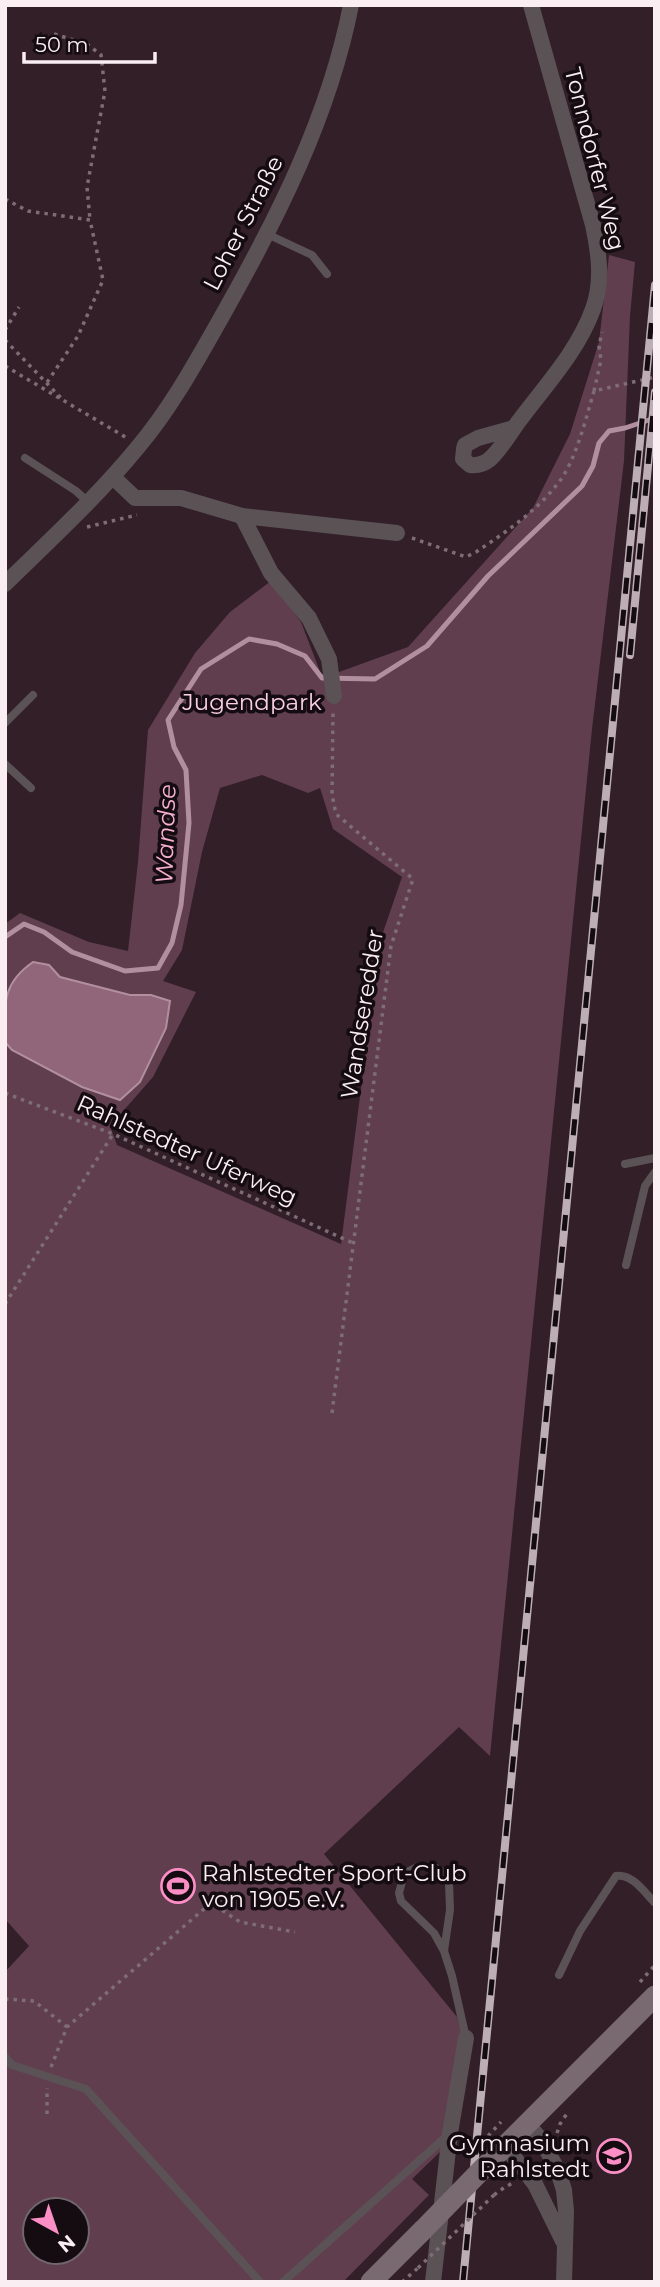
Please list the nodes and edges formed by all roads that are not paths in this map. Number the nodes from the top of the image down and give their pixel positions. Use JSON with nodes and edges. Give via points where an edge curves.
{"nodes":[{"id":1,"x":351,"y":5,"type":"edge"},
{"id":2,"x":531,"y":5,"type":"edge"},
{"id":3,"x":267,"y":234,"type":"junction"},
{"id":4,"x":327,"y":274,"type":"dead end"},
{"id":5,"x":514,"y":428,"type":"dead end"},
{"id":6,"x":25,"y":458,"type":"dead end"},
{"id":7,"x":113,"y":477,"type":"junction"},
{"id":8,"x":88,"y":502,"type":"junction"},
{"id":9,"x":242,"y":516,"type":"junction"},
{"id":10,"x":397,"y":533,"type":"road end"},
{"id":11,"x":5,"y":584,"type":"edge"},
{"id":12,"x":33,"y":695,"type":"dead end"},
{"id":13,"x":334,"y":696,"type":"road end"},
{"id":14,"x":5,"y":723,"type":"edge"},
{"id":15,"x":5,"y":764,"type":"edge"},
{"id":16,"x":30,"y":789,"type":"dead end"},
{"id":17,"x":655,"y":1158,"type":"edge"},
{"id":18,"x":625,"y":1164,"type":"dead end"},
{"id":19,"x":655,"y":1171,"type":"edge"},
{"id":20,"x":626,"y":1265,"type":"dead end"},
{"id":21,"x":655,"y":1902,"type":"edge"},
{"id":22,"x":444,"y":1951,"type":"junction"},
{"id":23,"x":559,"y":1975,"type":"dead end"},
{"id":24,"x":655,"y":1996,"type":"edge"},
{"id":25,"x":466,"y":2038,"type":"joint"},
{"id":26,"x":5,"y":2057,"type":"edge"},
{"id":27,"x":527,"y":2123,"type":"junction"},
{"id":28,"x":450,"y":2133,"type":"junction"},
{"id":29,"x":502,"y":2149,"type":"junction"},
{"id":30,"x":564,"y":2243,"type":"junction"},
{"id":31,"x":260,"y":2282,"type":"edge"},
{"id":32,"x":283,"y":2282,"type":"edge"},
{"id":33,"x":371,"y":2282,"type":"edge"},
{"id":34,"x":433,"y":2282,"type":"edge"},
{"id":35,"x":564,"y":2282,"type":"edge"}],
"edges":[{"from":1,"to":3,"type":"street","name":"Loher Straße","via":[[316,126]]},
{"from":2,"to":5,"type":"street","name":"Tonndorfer Weg","via":[[593,225],[599,277],[593,309],[580,335]]},
{"from":3,"to":4,"type":"lane","via":[[312,255]]},
{"from":3,"to":7,"type":"street","name":"Loher Straße","via":[[193,368]]},
{"from":6,"to":8,"type":"lane"},
{"from":7,"to":8,"type":"street","name":"Loher Straße"},
{"from":7,"to":9,"type":"street","via":[[135,498],[181,498]]},
{"from":8,"to":11,"type":"street","name":"Loher Straße"},
{"from":9,"to":10,"type":"street"},
{"from":9,"to":13,"type":"street","via":[[271,573],[309,618],[329,659]]},
{"from":12,"to":14,"type":"lane"},
{"from":15,"to":16,"type":"lane"},
{"from":17,"to":18,"type":"lane"},
{"from":19,"to":20,"type":"lane","via":[[645,1186]]},
{"from":21,"to":23,"type":"lane","via":[[628,1877],[616,1876],[580,1931]]},
{"from":22,"to":22,"type":"lane","via":[[449,1882],[440,1870],[419,1866],[403,1878],[401,1901]]},
{"from":22,"to":25,"type":"lane"},
{"from":24,"to":27,"type":"main road"},
{"from":25,"to":28,"type":"street"},
{"from":26,"to":31,"type":"lane","via":[[12,2065],[86,2090]]},
{"from":27,"to":29,"type":"main road"},
{"from":27,"to":30,"type":"street","via":[[549,2154],[564,2190]]},
{"from":28,"to":32,"type":"lane"},
{"from":28,"to":34,"type":"street"},
{"from":29,"to":30,"type":"street","via":[[528,2174]]},
{"from":29,"to":33,"type":"main road","bridge":true},
{"from":30,"to":35,"type":"street"}]}
